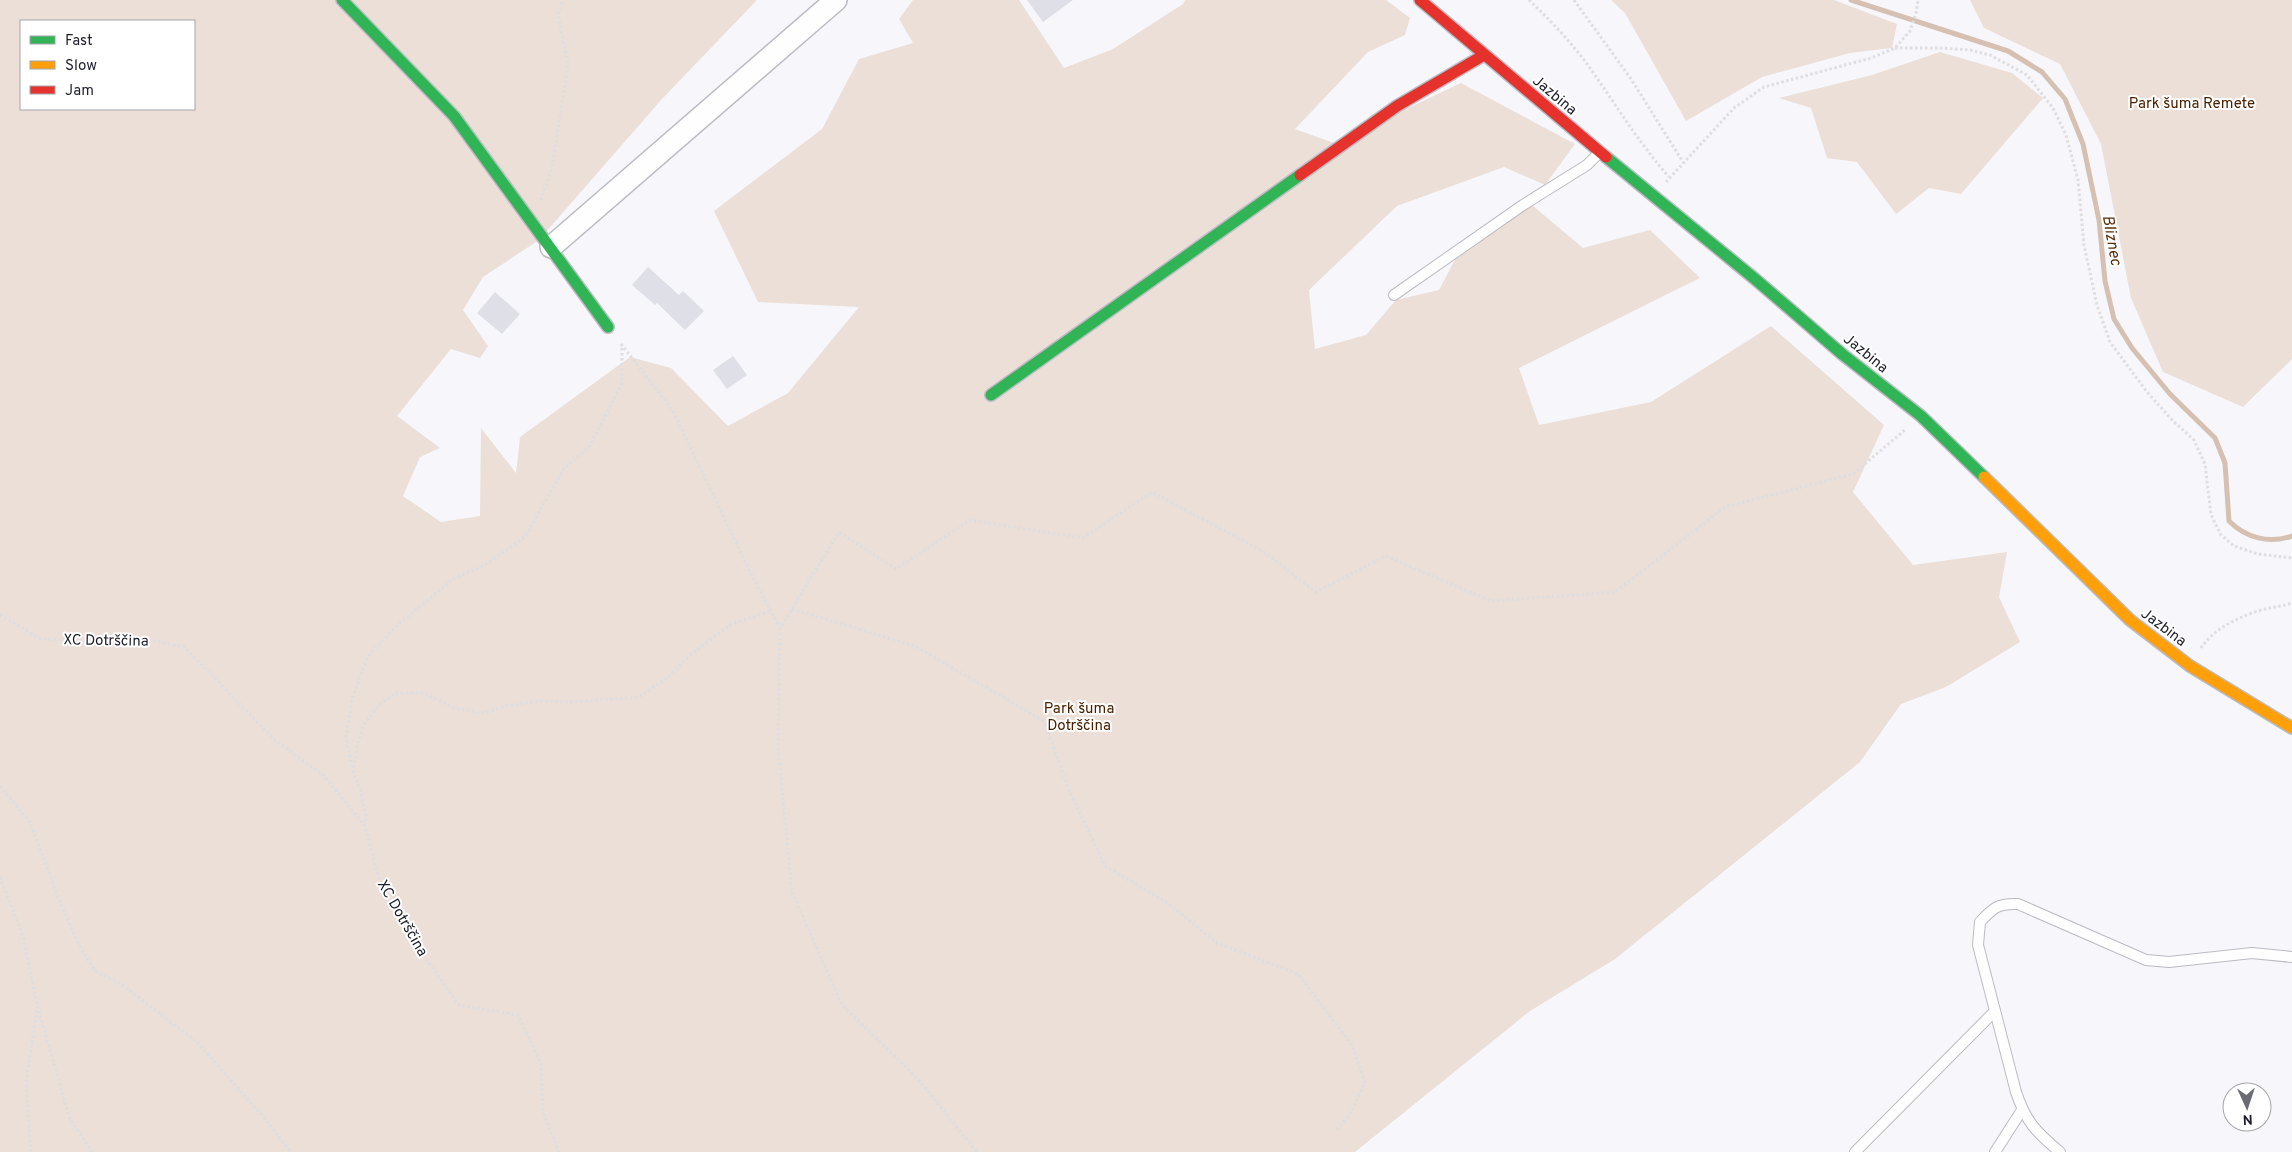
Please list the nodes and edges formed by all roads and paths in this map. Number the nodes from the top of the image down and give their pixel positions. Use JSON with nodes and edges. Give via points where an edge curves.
{"nodes":[{"id":1,"x":342,"y":0,"type":"edge"},
{"id":2,"x":563,"y":0,"type":"edge"},
{"id":3,"x":836,"y":0,"type":"edge"},
{"id":4,"x":1420,"y":0,"type":"edge"},
{"id":5,"x":1529,"y":0,"type":"edge"},
{"id":6,"x":1574,"y":0,"type":"edge"},
{"id":7,"x":1918,"y":0,"type":"edge"},
{"id":8,"x":1895,"y":48,"type":"junction"},
{"id":9,"x":1484,"y":56,"type":"junction"},
{"id":10,"x":1600,"y":152,"type":"junction"},
{"id":11,"x":1683,"y":162,"type":"junction"},
{"id":12,"x":1669,"y":177,"type":"junction"},
{"id":13,"x":1655,"y":199,"type":"junction"},
{"id":14,"x":533,"y":223,"type":"junction"},
{"id":15,"x":551,"y":247,"type":"junction"},
{"id":16,"x":1394,"y":295,"type":"dead end"},
{"id":17,"x":608,"y":327,"type":"joint"},
{"id":18,"x":622,"y":344,"type":"junction"},
{"id":19,"x":991,"y":394,"type":"dead end"},
{"id":20,"x":1921,"y":416,"type":"junction"},
{"id":21,"x":2292,"y":558,"type":"edge"},
{"id":22,"x":2292,"y":602,"type":"edge"},
{"id":23,"x":792,"y":609,"type":"junction"},
{"id":24,"x":771,"y":610,"type":"junction"},
{"id":25,"x":0,"y":615,"type":"edge"},
{"id":26,"x":780,"y":628,"type":"junction"},
{"id":27,"x":2190,"y":666,"type":"junction"},
{"id":28,"x":2292,"y":728,"type":"edge"},
{"id":29,"x":353,"y":770,"type":"junction"},
{"id":30,"x":0,"y":786,"type":"edge"},
{"id":31,"x":365,"y":826,"type":"junction"},
{"id":32,"x":0,"y":877,"type":"edge"},
{"id":33,"x":2292,"y":957,"type":"edge"},
{"id":34,"x":37,"y":1004,"type":"junction"},
{"id":35,"x":1995,"y":1011,"type":"junction"},
{"id":36,"x":2022,"y":1110,"type":"junction"},
{"id":37,"x":1336,"y":1130,"type":"dead end"},
{"id":38,"x":31,"y":1152,"type":"edge"},
{"id":39,"x":92,"y":1152,"type":"edge"},
{"id":40,"x":292,"y":1152,"type":"edge"},
{"id":41,"x":559,"y":1152,"type":"edge"},
{"id":42,"x":977,"y":1152,"type":"edge"},
{"id":43,"x":1855,"y":1152,"type":"edge"},
{"id":44,"x":1995,"y":1152,"type":"edge"},
{"id":45,"x":2060,"y":1152,"type":"edge"}],
"edges":[{"from":1,"to":14,"type":"street","via":[[454,116]]},
{"from":2,"to":14,"type":"path","via":[[558,15],[568,65],[552,168]]},
{"from":3,"to":15,"type":"street"},
{"from":4,"to":9,"type":"street","name":"Jazbina"},
{"from":5,"to":12,"type":"path","via":[[1549,18],[1590,67],[1635,136]]},
{"from":6,"to":11,"type":"path","via":[[1632,79]]},
{"from":7,"to":8,"type":"path","via":[[1910,31]]},
{"from":8,"to":11,"type":"path","via":[[1871,58],[1764,87],[1734,108]]},
{"from":8,"to":21,"type":"path","via":[[1977,52],[1990,55],[2028,75],[2052,108],[2066,135],[2078,180],[2084,245],[2097,305],[2110,342],[2147,392],[2194,440],[2205,464],[2211,515],[2221,534],[2234,546],[2258,554]]},
{"from":9,"to":10,"type":"street","name":"Jazbina"},
{"from":9,"to":19,"type":"street","via":[[1397,106]]},
{"from":10,"to":13,"type":"street","name":"Jazbina"},
{"from":10,"to":16,"type":"lane","via":[[1587,165],[1523,205]]},
{"from":11,"to":12,"type":"path"},
{"from":12,"to":13,"type":"path"},
{"from":13,"to":20,"type":"street","name":"Jazbina"},
{"from":14,"to":15,"type":"street"},
{"from":15,"to":17,"type":"street"},
{"from":17,"to":18,"type":"path"},
{"from":18,"to":24,"type":"path","via":[[672,409]]},
{"from":18,"to":29,"type":"path","via":[[622,383],[608,411],[589,447],[564,468],[525,537],[485,565],[453,579],[400,623],[368,656],[353,696],[346,737]]},
{"from":20,"to":23,"type":"path","via":[[1853,474],[1725,507],[1615,592],[1491,601],[1386,556],[1316,592],[1264,552],[1152,492],[1083,538],[970,520],[896,569],[839,532]]},
{"from":20,"to":27,"type":"street","name":"Jazbina","via":[[2130,620]]},
{"from":22,"to":27,"type":"path","via":[[2263,609],[2230,623],[2205,642]]},
{"from":23,"to":26,"type":"path"},
{"from":23,"to":37,"type":"path","via":[[916,646],[1044,721],[1070,792],[1105,866],[1168,903],[1217,943],[1298,974],[1352,1045],[1365,1083],[1350,1114]]},
{"from":24,"to":26,"type":"path"},
{"from":24,"to":29,"type":"path","via":[[730,625],[690,655],[666,679],[639,697],[540,701],[505,706],[485,713],[454,708],[424,692],[396,692],[379,705],[363,726]]},
{"from":25,"to":31,"type":"path","name":"XC Dotrščina","via":[[41,639],[146,639],[184,647],[275,740],[324,776]]},
{"from":26,"to":42,"type":"path","via":[[778,747],[792,892],[842,1005],[918,1079]]},
{"from":27,"to":28,"type":"street","name":"Jazbina"},
{"from":29,"to":31,"type":"path","via":[[366,816]]},
{"from":30,"to":40,"type":"path","via":[[30,822],[62,907],[95,971],[121,984],[197,1042]]},
{"from":31,"to":41,"type":"path","name":"XC Dotrščina","via":[[381,887],[416,946],[458,1005],[518,1015],[541,1064],[543,1112]]},
{"from":32,"to":34,"type":"path","via":[[23,936]]},
{"from":33,"to":35,"type":"lane","via":[[2252,953],[2169,962],[2146,960],[2018,904],[2003,903],[1980,922],[1978,945]]},
{"from":34,"to":38,"type":"path","via":[[26,1084]]},
{"from":34,"to":39,"type":"path","via":[[70,1117]]},
{"from":35,"to":36,"type":"lane"},
{"from":35,"to":43,"type":"lane"},
{"from":36,"to":44,"type":"lane"},
{"from":36,"to":45,"type":"lane","via":[[2036,1132]]}]}
